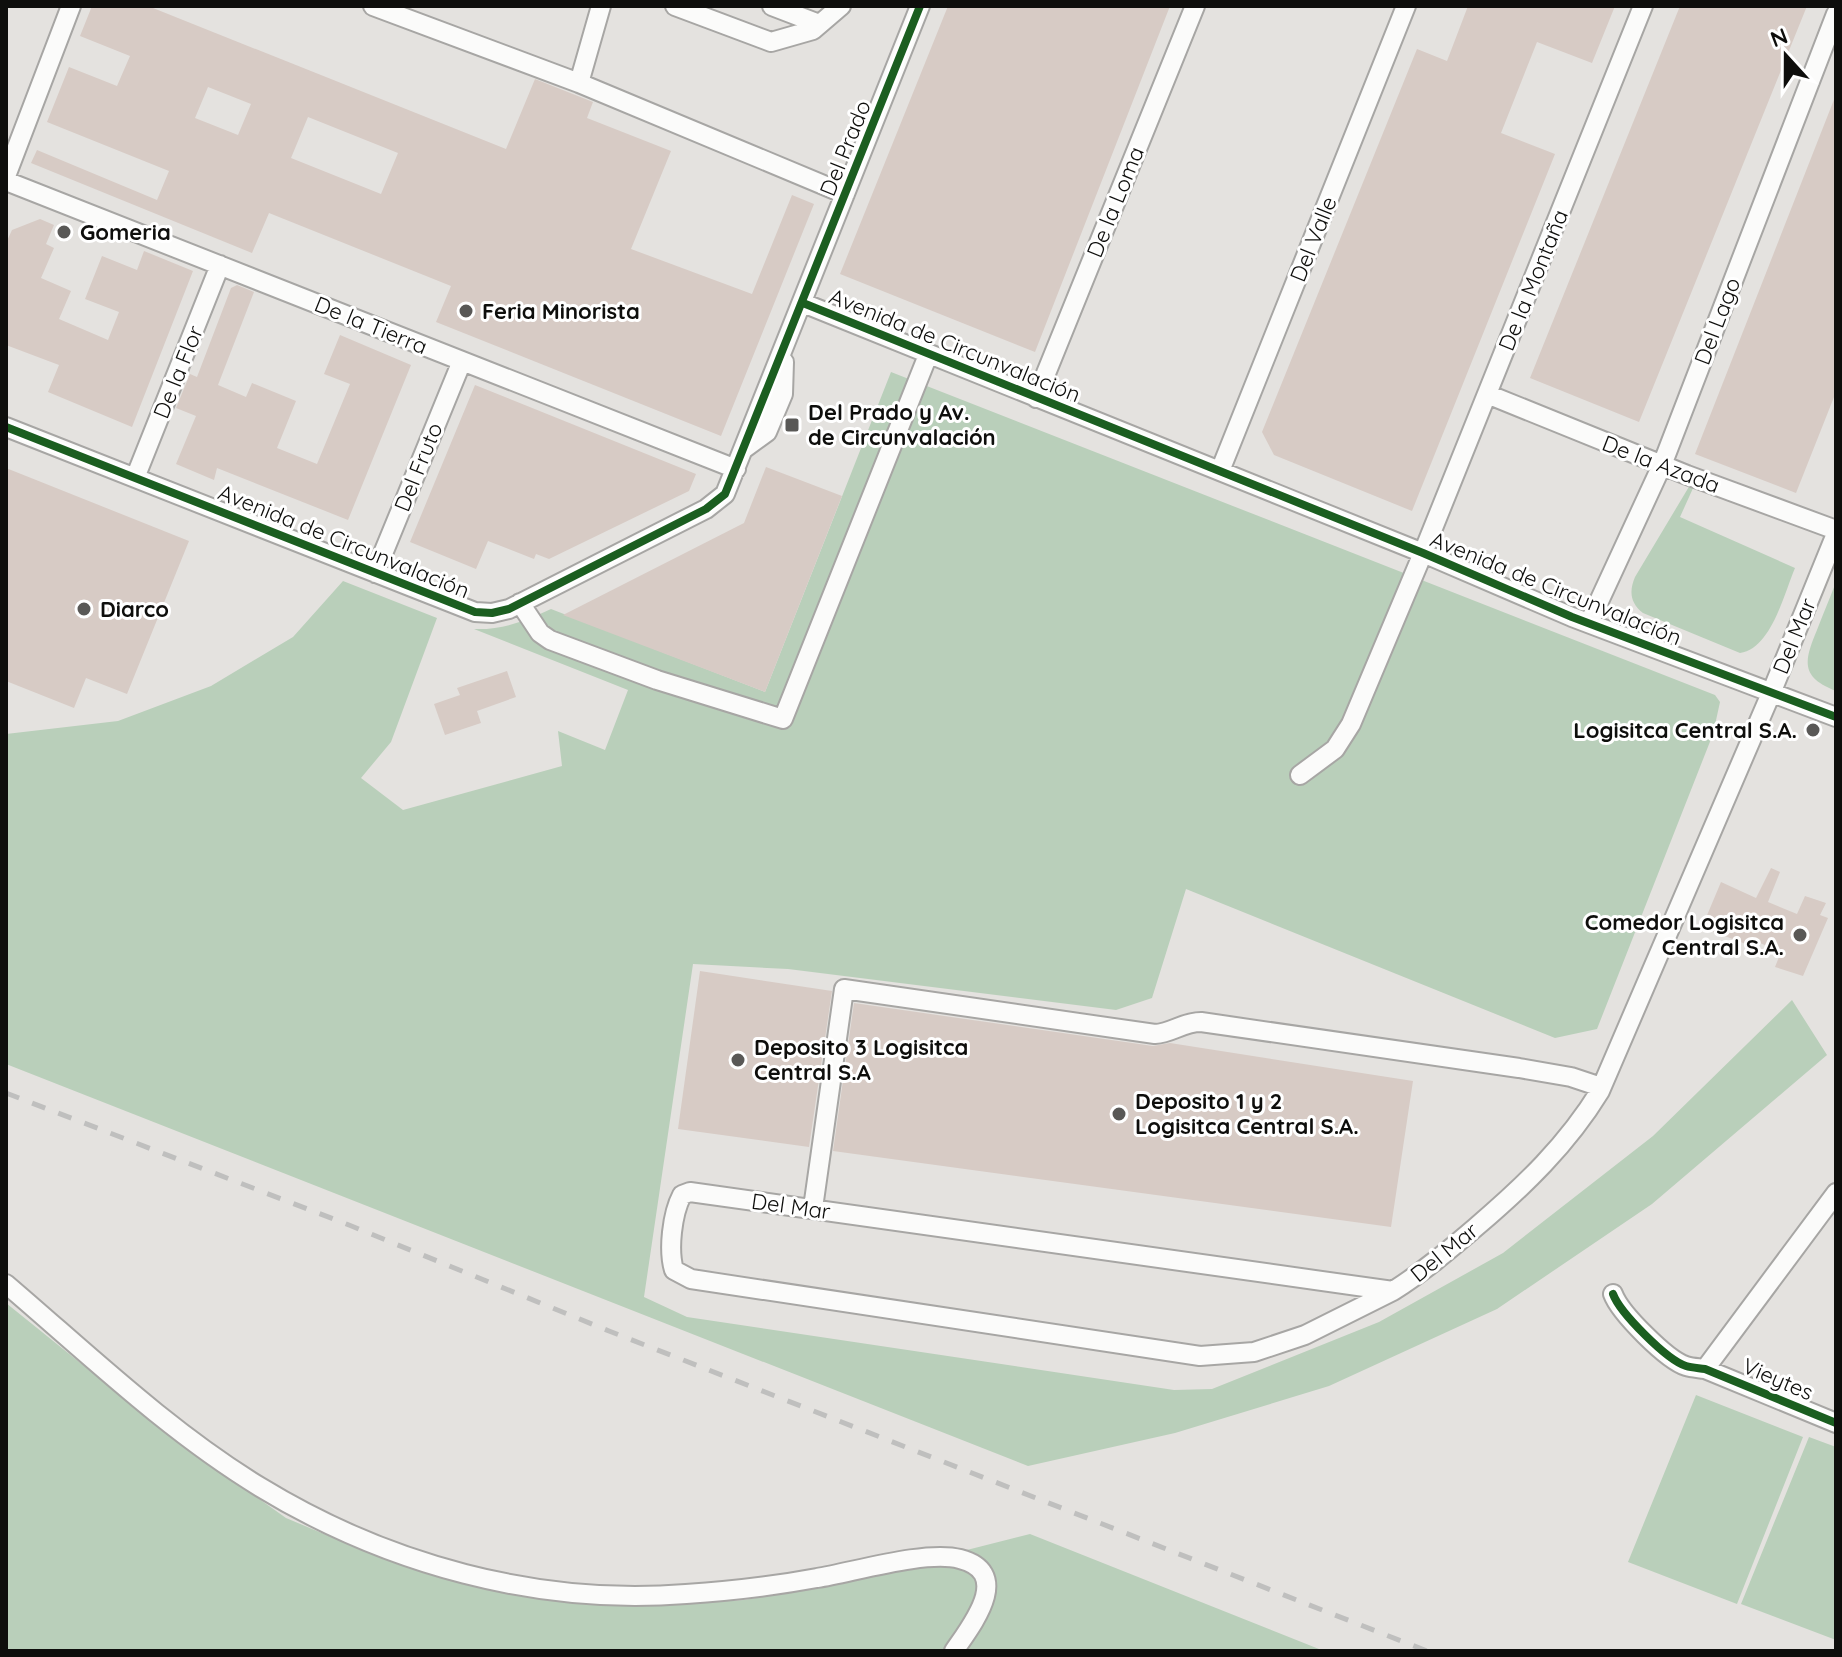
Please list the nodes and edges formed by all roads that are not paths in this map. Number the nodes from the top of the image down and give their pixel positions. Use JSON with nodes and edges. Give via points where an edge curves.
{"nodes":[{"id":1,"x":71,"y":6,"type":"edge"},
{"id":2,"x":373,"y":6,"type":"edge"},
{"id":3,"x":601,"y":6,"type":"edge"},
{"id":4,"x":675,"y":6,"type":"edge"},
{"id":5,"x":772,"y":6,"type":"edge"},
{"id":6,"x":841,"y":6,"type":"edge"},
{"id":7,"x":920,"y":6,"type":"edge"},
{"id":8,"x":1195,"y":6,"type":"edge"},
{"id":9,"x":1406,"y":6,"type":"edge"},
{"id":10,"x":1643,"y":6,"type":"edge"},
{"id":11,"x":1836,"y":14,"type":"edge"},
{"id":12,"x":819,"y":24,"type":"junction"},
{"id":13,"x":579,"y":83,"type":"junction"},
{"id":14,"x":6,"y":178,"type":"edge"},
{"id":15,"x":845,"y":194,"type":"junction"},
{"id":16,"x":220,"y":265,"type":"junction"},
{"id":17,"x":803,"y":303,"type":"junction"},
{"id":18,"x":928,"y":355,"type":"junction"},
{"id":19,"x":462,"y":361,"type":"junction"},
{"id":20,"x":1487,"y":394,"type":"junction"},
{"id":21,"x":1036,"y":398,"type":"junction"},
{"id":22,"x":6,"y":427,"type":"edge"},
{"id":23,"x":1662,"y":465,"type":"junction"},
{"id":24,"x":736,"y":469,"type":"junction"},
{"id":25,"x":1220,"y":471,"type":"junction"},
{"id":26,"x":135,"y":478,"type":"junction"},
{"id":27,"x":1836,"y":532,"type":"edge"},
{"id":28,"x":1423,"y":553,"type":"junction"},
{"id":29,"x":375,"y":573,"type":"junction"},
{"id":30,"x":520,"y":603,"type":"junction"},
{"id":31,"x":1589,"y":623,"type":"junction"},
{"id":32,"x":1772,"y":691,"type":"junction"},
{"id":33,"x":1836,"y":717,"type":"edge"},
{"id":34,"x":1300,"y":775,"type":"dead end"},
{"id":35,"x":1601,"y":1087,"type":"junction"},
{"id":36,"x":1836,"y":1193,"type":"edge"},
{"id":37,"x":813,"y":1208,"type":"junction"},
{"id":38,"x":6,"y":1284,"type":"edge"},
{"id":39,"x":1393,"y":1291,"type":"junction"},
{"id":40,"x":1613,"y":1294,"type":"dead end"},
{"id":41,"x":1705,"y":1369,"type":"junction"},
{"id":42,"x":1836,"y":1423,"type":"edge"},
{"id":43,"x":954,"y":1651,"type":"edge"}],
"edges":[{"from":1,"to":14,"type":"street"},
{"from":2,"to":13,"type":"street"},
{"from":3,"to":13,"type":"street"},
{"from":4,"to":12,"type":"street","via":[[771,42]]},
{"from":5,"to":12,"type":"street"},
{"from":6,"to":12,"type":"street"},
{"from":7,"to":15,"type":"street","name":"Del Prado"},
{"from":8,"to":21,"type":"street","name":"De la Loma"},
{"from":9,"to":25,"type":"street","name":"Del Valle"},
{"from":10,"to":20,"type":"street","name":"De la Montaña"},
{"from":11,"to":23,"type":"street","name":"Del Lago"},
{"from":13,"to":15,"type":"street"},
{"from":14,"to":16,"type":"street","name":"De la Tierra"},
{"from":15,"to":17,"type":"street","name":"Del Prado"},
{"from":16,"to":19,"type":"street","name":"De la Tierra"},
{"from":16,"to":26,"type":"street","name":"De la Flor"},
{"from":17,"to":18,"type":"street","name":"Avenida de Circunvalación"},
{"from":17,"to":24,"type":"street","name":"Avenida de Circunvalación"},
{"from":18,"to":21,"type":"street","name":"Avenida de Circunvalación"},
{"from":18,"to":30,"type":"street","via":[[783,719],[550,640]]},
{"from":19,"to":24,"type":"street","name":"De la Tierra"},
{"from":19,"to":29,"type":"street","name":"Del Fruto"},
{"from":20,"to":23,"type":"street","name":"De la Azada"},
{"from":20,"to":28,"type":"street","name":"De la Montaña"},
{"from":21,"to":25,"type":"street","name":"Avenida de Circunvalación"},
{"from":22,"to":26,"type":"street","name":"Avenida de Circunvalación"},
{"from":23,"to":27,"type":"street","name":"De la Azada"},
{"from":23,"to":31,"type":"street","name":"Del Lago"},
{"from":24,"to":30,"type":"street","name":"Avenida de Circunvalación","via":[[725,494],[706,509]]},
{"from":25,"to":28,"type":"street","name":"Avenida de Circunvalación"},
{"from":26,"to":29,"type":"street","name":"Avenida de Circunvalación"},
{"from":27,"to":32,"type":"street","name":"Del Mar"},
{"from":28,"to":31,"type":"street","name":"Avenida de Circunvalación"},
{"from":28,"to":34,"type":"street","name":"De la Montaña","via":[[1351,724],[1335,749]]},
{"from":29,"to":30,"type":"street","name":"Avenida de Circunvalación","via":[[475,612],[492,613]]},
{"from":31,"to":32,"type":"street","name":"Avenida de Circunvalación"},
{"from":32,"to":33,"type":"street","name":"Avenida de Circunvalación"},
{"from":32,"to":35,"type":"street","name":"Del Mar"},
{"from":35,"to":37,"type":"street","via":[[1519,1068],[1201,1022],[1155,1034],[844,989]]},
{"from":35,"to":39,"type":"street","name":"Del Mar","via":[[1554,1155],[1425,1271]]},
{"from":36,"to":41,"type":"street"},
{"from":37,"to":39,"type":"street","name":"Del Mar"},
{"from":37,"to":39,"type":"street","name":"Del Mar","via":[[682,1195],[671,1258],[674,1270],[691,1279],[1200,1356],[1254,1352],[1279,1344]]},
{"from":38,"to":43,"type":"street","via":[[170,1423],[258,1486],[313,1518],[389,1550],[521,1587],[635,1598],[816,1578],[916,1559],[959,1558],[983,1575],[987,1587],[982,1610]]},
{"from":40,"to":41,"type":"street","name":"Vieytes","via":[[1646,1337],[1684,1366]]},
{"from":41,"to":42,"type":"street","name":"Vieytes"}]}
